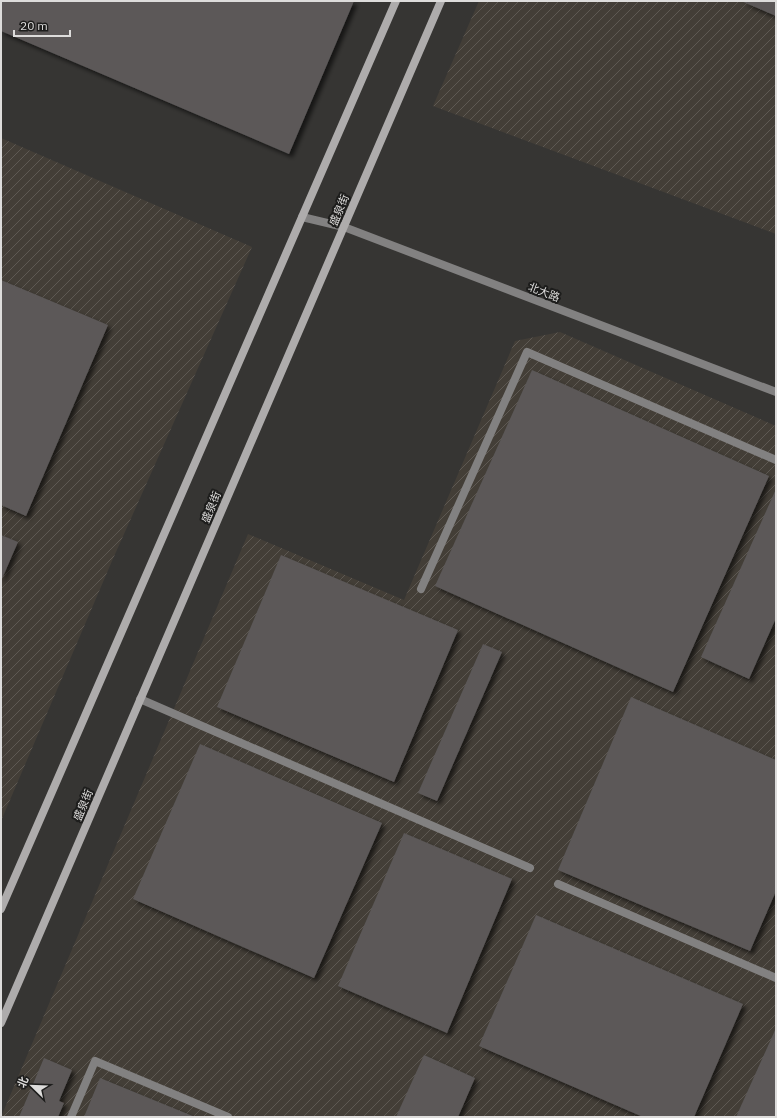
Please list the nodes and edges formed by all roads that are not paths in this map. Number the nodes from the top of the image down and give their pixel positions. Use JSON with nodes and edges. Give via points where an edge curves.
{"nodes":[{"id":1,"x":396,"y":1,"type":"edge"},
{"id":2,"x":441,"y":1,"type":"edge"},
{"id":3,"x":302,"y":217,"type":"junction"},
{"id":4,"x":344,"y":227,"type":"junction"},
{"id":5,"x":776,"y":392,"type":"edge"},
{"id":6,"x":776,"y":460,"type":"edge"},
{"id":7,"x":421,"y":589,"type":"dead end"},
{"id":8,"x":140,"y":699,"type":"junction"},
{"id":9,"x":530,"y":868,"type":"dead end"},
{"id":10,"x":558,"y":884,"type":"dead end"},
{"id":11,"x":3,"y":898,"type":"edge"},
{"id":12,"x":1,"y":909,"type":"edge"},
{"id":13,"x":776,"y":978,"type":"edge"},
{"id":14,"x":1,"y":1023,"type":"edge"},
{"id":15,"x":71,"y":1117,"type":"edge"},
{"id":16,"x":228,"y":1117,"type":"edge"}],
"edges":[{"from":1,"to":3,"type":"main road"},
{"from":2,"to":4,"type":"main road","name":"盛泉街"},
{"from":3,"to":4,"type":"street","name":"北大路"},
{"from":3,"to":11,"type":"main road"},
{"from":4,"to":5,"type":"street","name":"北大路"},
{"from":4,"to":8,"type":"main road","name":"盛泉街"},
{"from":6,"to":7,"type":"street","via":[[527,352]]},
{"from":8,"to":9,"type":"street"},
{"from":8,"to":14,"type":"main road","name":"盛泉街"},
{"from":10,"to":13,"type":"street"},
{"from":11,"to":12,"type":"main road"},
{"from":15,"to":16,"type":"street","via":[[95,1061]]}]}
